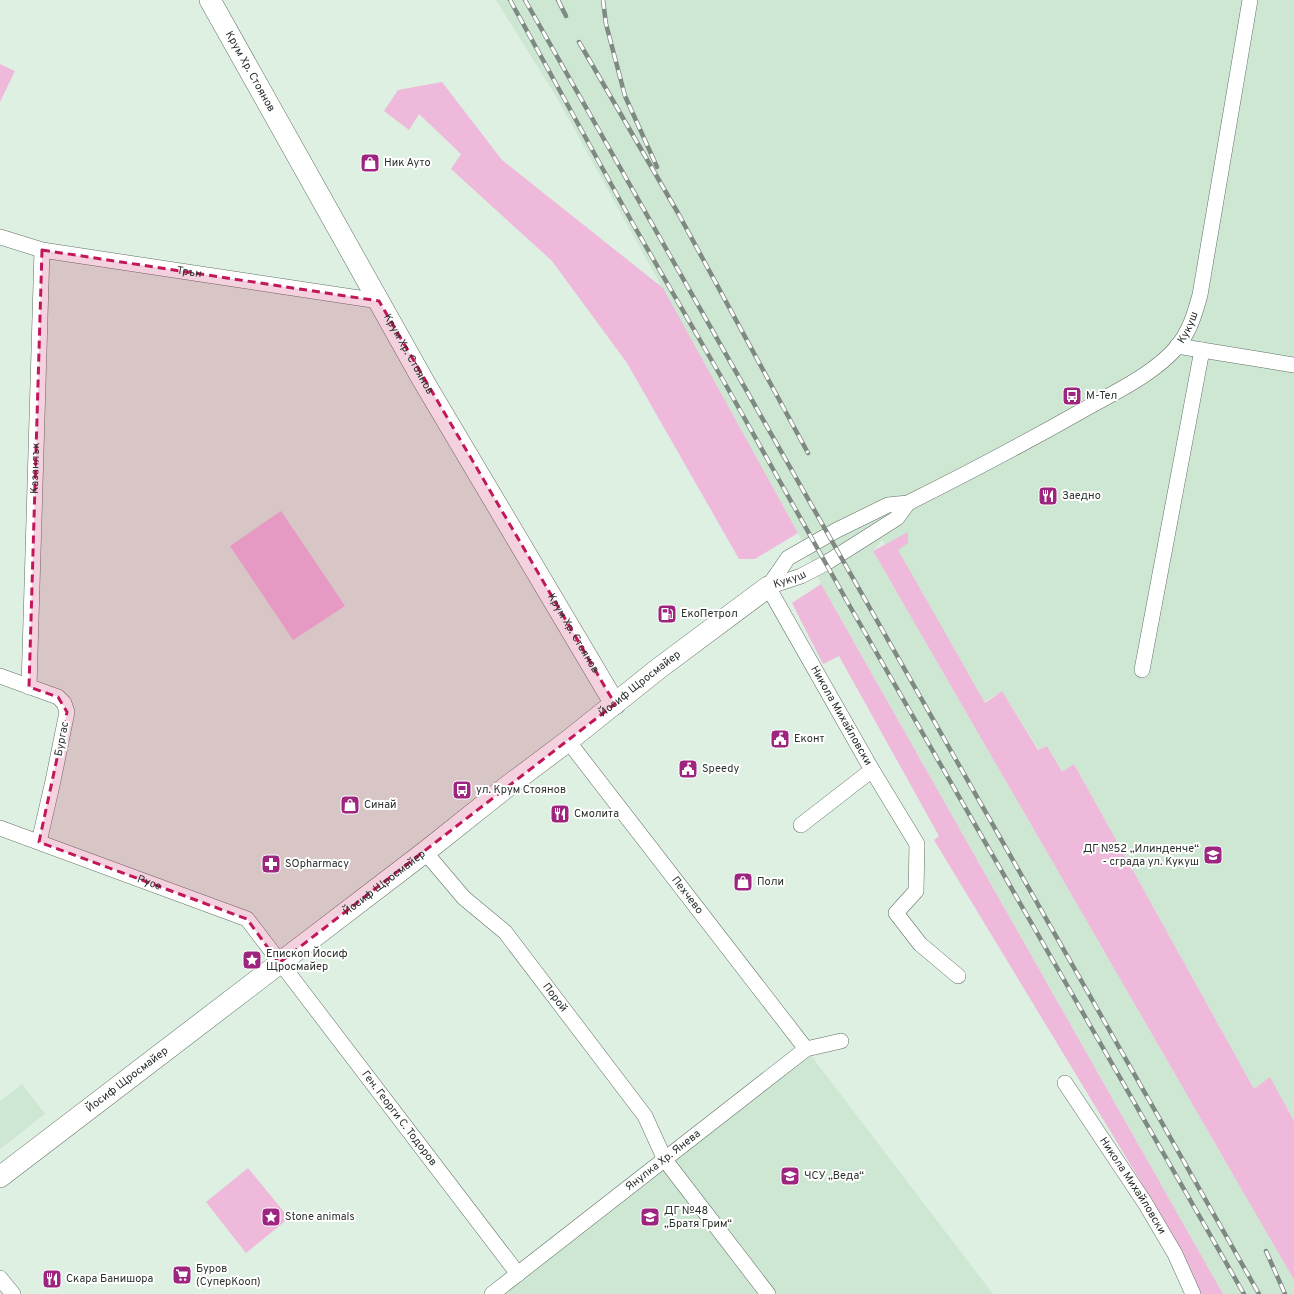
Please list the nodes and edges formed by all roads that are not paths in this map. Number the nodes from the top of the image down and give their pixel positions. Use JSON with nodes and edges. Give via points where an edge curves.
{"nodes":[{"id":1,"x":210,"y":0,"type":"edge"},
{"id":2,"x":1250,"y":0,"type":"edge"},
{"id":3,"x":0,"y":237,"type":"edge"},
{"id":4,"x":42,"y":250,"type":"junction"},
{"id":5,"x":379,"y":301,"type":"junction"},
{"id":6,"x":1177,"y":346,"type":"junction"},
{"id":7,"x":1202,"y":350,"type":"junction"},
{"id":8,"x":1294,"y":365,"type":"edge"},
{"id":9,"x":908,"y":503,"type":"junction"},
{"id":10,"x":768,"y":587,"type":"junction"},
{"id":11,"x":1142,"y":670,"type":"dead end"},
{"id":12,"x":0,"y":676,"type":"edge"},
{"id":13,"x":29,"y":686,"type":"junction"},
{"id":14,"x":615,"y":704,"type":"junction"},
{"id":15,"x":568,"y":741,"type":"junction"},
{"id":16,"x":872,"y":770,"type":"junction"},
{"id":17,"x":801,"y":825,"type":"dead end"},
{"id":18,"x":0,"y":828,"type":"edge"},
{"id":19,"x":39,"y":842,"type":"junction"},
{"id":20,"x":424,"y":852,"type":"junction"},
{"id":21,"x":280,"y":963,"type":"junction"},
{"id":22,"x":958,"y":976,"type":"dead end"},
{"id":23,"x":841,"y":1041,"type":"dead end"},
{"id":24,"x":806,"y":1049,"type":"junction"},
{"id":25,"x":1065,"y":1083,"type":"dead end"},
{"id":26,"x":665,"y":1160,"type":"junction"},
{"id":27,"x":0,"y":1177,"type":"edge"},
{"id":28,"x":518,"y":1274,"type":"junction"},
{"id":29,"x":0,"y":1278,"type":"edge"},
{"id":30,"x":13,"y":1294,"type":"edge"},
{"id":31,"x":492,"y":1294,"type":"edge"},
{"id":32,"x":768,"y":1294,"type":"edge"},
{"id":33,"x":1193,"y":1294,"type":"edge"}],
"edges":[{"from":1,"to":5,"type":"street","name":"Крум Хр. Стоянов"},
{"from":2,"to":6,"type":"street","name":"Кукуш","via":[[1200,295],[1191,324]]},
{"from":3,"to":4,"type":"street","name":"Трън"},
{"from":4,"to":5,"type":"street","name":"Трън"},
{"from":4,"to":13,"type":"street","name":"Казанлък"},
{"from":5,"to":14,"type":"street","name":"Крум Хр. Стоянов","via":[[424,382]]},
{"from":6,"to":7,"type":"street"},
{"from":6,"to":9,"type":"street","name":"Кукуш","via":[[1162,362],[1115,392],[1018,447]]},
{"from":7,"to":8,"type":"street"},
{"from":7,"to":11,"type":"street"},
{"from":9,"to":10,"type":"street","name":"Кукуш","via":[[897,518],[826,563],[801,576]]},
{"from":9,"to":10,"type":"street","name":"Кукуш","via":[[888,505],[788,558]]},
{"from":10,"to":14,"type":"street","name":"Йосиф Щросмайер"},
{"from":10,"to":16,"type":"street","name":"Никола Михайловски"},
{"from":12,"to":13,"type":"street","name":"Бургас"},
{"from":13,"to":19,"type":"street","name":"Бургас","via":[[58,698],[67,712]]},
{"from":14,"to":15,"type":"street","name":"Йосиф Щросмайер"},
{"from":15,"to":20,"type":"street","name":"Йосиф Щросмайер"},
{"from":15,"to":24,"type":"street","name":"Пехчево"},
{"from":16,"to":17,"type":"street"},
{"from":16,"to":22,"type":"street","name":"Никола Михайловски","via":[[917,844],[916,891],[896,913],[920,944]]},
{"from":18,"to":19,"type":"street","name":"Русе"},
{"from":19,"to":21,"type":"street","name":"Русе","via":[[246,919]]},
{"from":20,"to":21,"type":"street","name":"Йосиф Щросмайер"},
{"from":20,"to":26,"type":"street","name":"Порой","via":[[464,898],[505,932],[645,1116]]},
{"from":21,"to":27,"type":"street","name":"Йосиф Щросмайер"},
{"from":21,"to":28,"type":"street","name":"Ген. Георги С. Тодоров"},
{"from":23,"to":24,"type":"street","name":"Янулка Хр. Янева"},
{"from":24,"to":26,"type":"street","name":"Янулка Хр. Янева"},
{"from":25,"to":33,"type":"street","name":"Никола Михайловски","via":[[1145,1203],[1175,1254]]},
{"from":26,"to":28,"type":"street","name":"Янулка Хр. Янева"},
{"from":26,"to":32,"type":"street","name":"Порой"},
{"from":28,"to":31,"type":"street","name":"Янулка Хр. Янева"},
{"from":29,"to":30,"type":"street"}]}
